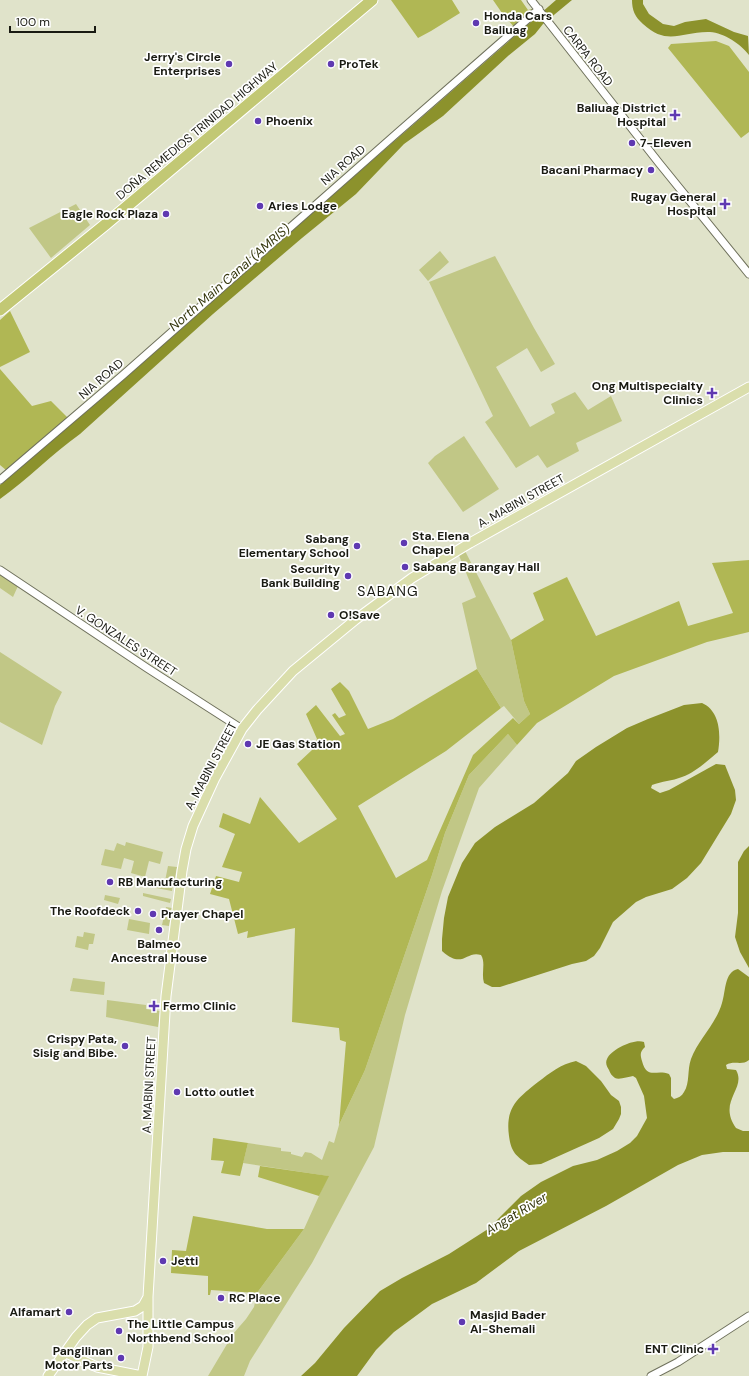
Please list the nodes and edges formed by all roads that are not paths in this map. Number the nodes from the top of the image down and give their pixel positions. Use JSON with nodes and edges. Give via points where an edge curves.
{"nodes":[{"id":1,"x":372,"y":0,"type":"edge"},
{"id":2,"x":530,"y":0,"type":"edge"},
{"id":3,"x":539,"y":10,"type":"junction"},
{"id":4,"x":749,"y":274,"type":"edge"},
{"id":5,"x":0,"y":310,"type":"edge"},
{"id":6,"x":749,"y":387,"type":"edge"},
{"id":7,"x":0,"y":480,"type":"edge"},
{"id":8,"x":0,"y":570,"type":"edge"},
{"id":9,"x":242,"y":729,"type":"junction"},
{"id":10,"x":148,"y":1297,"type":"junction"},
{"id":11,"x":749,"y":1316,"type":"edge"},
{"id":12,"x":66,"y":1352,"type":"junction"},
{"id":13,"x":48,"y":1376,"type":"edge"},
{"id":14,"x":142,"y":1376,"type":"edge"},
{"id":15,"x":651,"y":1376,"type":"edge"}],
"edges":[{"from":1,"to":5,"type":"highway","name":"DOÑA REMEDIOS TRINIDAD HIGHWAY"},
{"from":2,"to":3,"type":"street","name":"CARPA ROAD"},
{"from":3,"to":4,"type":"street","name":"CARPA ROAD"},
{"from":3,"to":7,"type":"street","name":"NIA ROAD"},
{"from":6,"to":9,"type":"main road","name":"A. MABINI STREET","via":[[412,578],[355,620],[293,671]]},
{"from":8,"to":9,"type":"street","name":"V. GONZALES STREET"},
{"from":9,"to":10,"type":"main road","name":"A. MABINI STREET","via":[[215,778],[193,826],[182,871],[165,1011]]},
{"from":10,"to":12,"type":"main road","via":[[143,1306],[135,1311],[97,1318],[76,1337]]},
{"from":10,"to":14,"type":"main road","name":"A. MABINI STREET","via":[[148,1347]]},
{"from":11,"to":15,"type":"street","via":[[678,1362]]},
{"from":12,"to":13,"type":"main road"},
{"from":12,"to":14,"type":"main road","via":[[98,1367]]}]}
